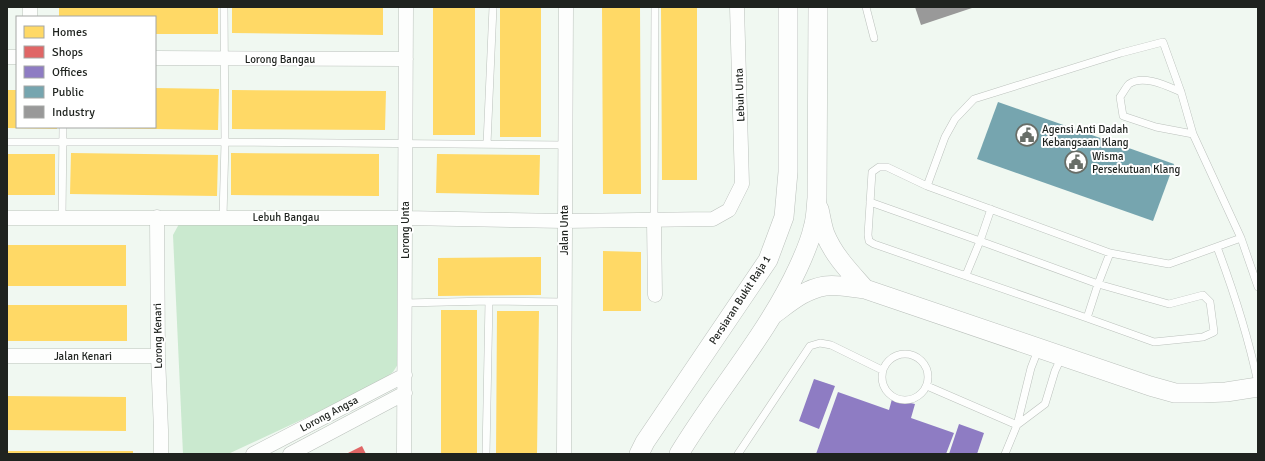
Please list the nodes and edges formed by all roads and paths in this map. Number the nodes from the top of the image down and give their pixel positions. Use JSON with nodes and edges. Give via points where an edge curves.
{"nodes":[{"id":1,"x":224,"y":7,"type":"edge"},
{"id":2,"x":406,"y":7,"type":"edge"},
{"id":3,"x":493,"y":7,"type":"edge"},
{"id":4,"x":566,"y":7,"type":"edge"},
{"id":5,"x":655,"y":7,"type":"edge"},
{"id":6,"x":737,"y":7,"type":"edge"},
{"id":7,"x":788,"y":7,"type":"edge"},
{"id":8,"x":818,"y":7,"type":"edge"},
{"id":9,"x":866,"y":7,"type":"edge"},
{"id":10,"x":874,"y":38,"type":"dead end"},
{"id":11,"x":156,"y":58,"type":"edge"},
{"id":12,"x":225,"y":58,"type":"junction"},
{"id":13,"x":406,"y":59,"type":"junction"},
{"id":14,"x":1181,"y":92,"type":"junction"},
{"id":15,"x":63,"y":128,"type":"edge"},
{"id":16,"x":1193,"y":134,"type":"junction"},
{"id":17,"x":7,"y":142,"type":"edge"},
{"id":18,"x":63,"y":142,"type":"junction"},
{"id":19,"x":225,"y":142,"type":"junction"},
{"id":20,"x":406,"y":143,"type":"junction"},
{"id":21,"x":487,"y":144,"type":"junction"},
{"id":22,"x":565,"y":145,"type":"junction"},
{"id":23,"x":742,"y":184,"type":"joint"},
{"id":24,"x":927,"y":186,"type":"junction"},
{"id":25,"x":817,"y":198,"type":"junction"},
{"id":26,"x":870,"y":202,"type":"junction"},
{"id":27,"x":991,"y":209,"type":"junction"},
{"id":28,"x":62,"y":217,"type":"junction"},
{"id":29,"x":157,"y":217,"type":"junction"},
{"id":30,"x":223,"y":217,"type":"junction"},
{"id":31,"x":7,"y":218,"type":"edge"},
{"id":32,"x":405,"y":218,"type":"junction"},
{"id":33,"x":564,"y":220,"type":"junction"},
{"id":34,"x":654,"y":220,"type":"junction"},
{"id":35,"x":1241,"y":238,"type":"junction"},
{"id":36,"x":980,"y":241,"type":"junction"},
{"id":37,"x":1217,"y":247,"type":"junction"},
{"id":38,"x":1110,"y":252,"type":"junction"},
{"id":39,"x":966,"y":275,"type":"junction"},
{"id":40,"x":1098,"y":284,"type":"junction"},
{"id":41,"x":1258,"y":287,"type":"edge"},
{"id":42,"x":865,"y":289,"type":"junction"},
{"id":43,"x":655,"y":295,"type":"dead end"},
{"id":44,"x":489,"y":301,"type":"junction"},
{"id":45,"x":564,"y":302,"type":"junction"},
{"id":46,"x":405,"y":303,"type":"junction"},
{"id":47,"x":774,"y":314,"type":"junction"},
{"id":48,"x":1087,"y":318,"type":"junction"},
{"id":49,"x":1038,"y":348,"type":"junction"},
{"id":50,"x":7,"y":356,"type":"edge"},
{"id":51,"x":158,"y":356,"type":"junction"},
{"id":52,"x":1062,"y":356,"type":"junction"},
{"id":53,"x":882,"y":370,"type":"junction"},
{"id":54,"x":405,"y":375,"type":"junction"},
{"id":55,"x":1258,"y":383,"type":"edge"},
{"id":56,"x":927,"y":386,"type":"junction"},
{"id":57,"x":1258,"y":387,"type":"edge"},
{"id":58,"x":405,"y":393,"type":"junction"},
{"id":59,"x":1017,"y":425,"type":"junction"},
{"id":60,"x":161,"y":454,"type":"edge"},
{"id":61,"x":253,"y":454,"type":"edge"},
{"id":62,"x":290,"y":454,"type":"edge"},
{"id":63,"x":404,"y":454,"type":"edge"},
{"id":64,"x":486,"y":454,"type":"edge"},
{"id":65,"x":564,"y":454,"type":"edge"},
{"id":66,"x":640,"y":454,"type":"edge"},
{"id":67,"x":679,"y":454,"type":"edge"},
{"id":68,"x":738,"y":454,"type":"edge"},
{"id":69,"x":1005,"y":454,"type":"edge"}],
"edges":[{"from":1,"to":12,"type":"lane"},
{"from":2,"to":13,"type":"street","name":"Lorong Unta"},
{"from":3,"to":21,"type":"lane"},
{"from":4,"to":22,"type":"street","name":"Jalan Unta"},
{"from":5,"to":34,"type":"lane"},
{"from":6,"to":23,"type":"street","name":"Lebuh Unta"},
{"from":7,"to":66,"type":"street","name":"Persiaran Bukit Raja 1","via":[[788,172],[784,217],[768,260],[645,442]]},
{"from":8,"to":25,"type":"street"},
{"from":9,"to":10,"type":"lane"},
{"from":11,"to":12,"type":"street","name":"Lorong Bangau"},
{"from":12,"to":13,"type":"street","name":"Lorong Bangau"},
{"from":12,"to":19,"type":"lane"},
{"from":13,"to":20,"type":"street","name":"Lorong Unta"},
{"from":14,"to":16,"type":"lane"},
{"from":14,"to":16,"type":"lane","via":[[1157,82],[1139,80],[1129,84],[1120,97],[1123,116],[1156,127]]},
{"from":14,"to":24,"type":"lane","via":[[1163,42],[974,99],[955,119],[945,137]]},
{"from":15,"to":18,"type":"lane"},
{"from":16,"to":35,"type":"lane"},
{"from":17,"to":18,"type":"lane"},
{"from":18,"to":19,"type":"lane"},
{"from":18,"to":28,"type":"lane"},
{"from":19,"to":20,"type":"lane"},
{"from":19,"to":30,"type":"lane"},
{"from":20,"to":21,"type":"lane"},
{"from":20,"to":32,"type":"street","name":"Lorong Unta"},
{"from":21,"to":22,"type":"lane"},
{"from":22,"to":33,"type":"street","name":"Jalan Unta"},
{"from":23,"to":34,"type":"street","name":"Lebuh Bangau","via":[[729,210],[713,219]]},
{"from":24,"to":26,"type":"lane","via":[[887,167],[879,166],[872,172]]},
{"from":24,"to":27,"type":"lane"},
{"from":25,"to":42,"type":"street","via":[[831,247]]},
{"from":25,"to":47,"type":"street","via":[[814,227],[808,245]]},
{"from":26,"to":36,"type":"lane"},
{"from":26,"to":39,"type":"lane","via":[[869,241]]},
{"from":27,"to":36,"type":"lane"},
{"from":27,"to":38,"type":"lane"},
{"from":28,"to":29,"type":"street","name":"Lebuh Bangau"},
{"from":28,"to":31,"type":"street","name":"Lebuh Bangau"},
{"from":29,"to":30,"type":"street","name":"Lebuh Bangau"},
{"from":29,"to":51,"type":"street","name":"Lorong Kenari"},
{"from":30,"to":32,"type":"street","name":"Lebuh Bangau"},
{"from":32,"to":33,"type":"street","name":"Lebuh Bangau"},
{"from":32,"to":46,"type":"street","name":"Lorong Unta"},
{"from":33,"to":34,"type":"street","name":"Lebuh Bangau"},
{"from":33,"to":45,"type":"street","name":"Jalan Unta"},
{"from":34,"to":43,"type":"street"},
{"from":35,"to":37,"type":"lane"},
{"from":35,"to":41,"type":"lane"},
{"from":36,"to":39,"type":"lane"},
{"from":36,"to":40,"type":"lane"},
{"from":37,"to":38,"type":"lane","via":[[1169,264]]},
{"from":37,"to":55,"type":"lane","via":[[1234,292]]},
{"from":38,"to":40,"type":"lane"},
{"from":39,"to":48,"type":"lane"},
{"from":40,"to":48,"type":"lane"},
{"from":40,"to":48,"type":"lane","via":[[1169,304],[1203,295],[1210,302],[1214,332],[1203,337],[1154,342]]},
{"from":42,"to":47,"type":"street","via":[[825,286],[800,295]]},
{"from":42,"to":49,"type":"street"},
{"from":44,"to":45,"type":"lane"},
{"from":44,"to":46,"type":"lane"},
{"from":44,"to":64,"type":"lane"},
{"from":45,"to":65,"type":"street","name":"Jalan Unta"},
{"from":46,"to":54,"type":"street","name":"Lorong Unta"},
{"from":47,"to":67,"type":"street"},
{"from":49,"to":52,"type":"street"},
{"from":49,"to":59,"type":"lane"},
{"from":50,"to":51,"type":"street","name":"Jalan Kenari"},
{"from":51,"to":60,"type":"street","name":"Lorong Kenari"},
{"from":52,"to":57,"type":"street","via":[[1175,393],[1226,392]]},
{"from":52,"to":59,"type":"lane","via":[[1045,404]]},
{"from":53,"to":56,"type":"lane","via":[[883,386],[894,398],[913,399]]},
{"from":53,"to":56,"type":"lane","via":[[886,363],[898,354],[913,354],[925,364],[929,378]]},
{"from":53,"to":68,"type":"lane","via":[[832,345],[820,343],[810,346]]},
{"from":54,"to":58,"type":"street","name":"Lorong Unta"},
{"from":54,"to":61,"type":"street","name":"Lorong Angsa"},
{"from":56,"to":59,"type":"lane"},
{"from":58,"to":62,"type":"street","name":"Lorong Angsa"},
{"from":58,"to":63,"type":"street","name":"Lorong Unta"},
{"from":59,"to":69,"type":"lane"}]}
